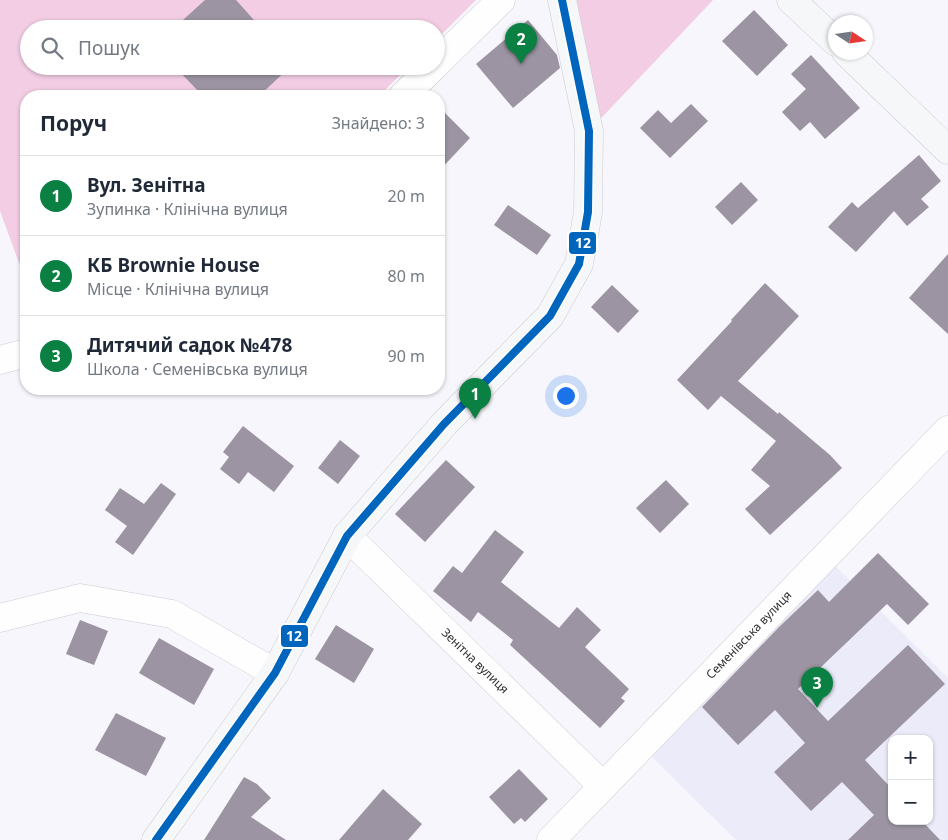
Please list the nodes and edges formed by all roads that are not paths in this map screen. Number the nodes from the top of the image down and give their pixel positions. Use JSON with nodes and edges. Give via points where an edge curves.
{"nodes":[{"id":1,"x":501,"y":0,"type":"edge"},
{"id":2,"x":562,"y":0,"type":"edge"},
{"id":3,"x":791,"y":0,"type":"edge"},
{"id":4,"x":828,"y":35,"type":"edge"},
{"id":5,"x":445,"y":55,"type":"edge"},
{"id":6,"x":854,"y":60,"type":"edge"},
{"id":7,"x":425,"y":75,"type":"edge"},
{"id":8,"x":409,"y":90,"type":"edge"},
{"id":9,"x":948,"y":150,"type":"edge"},
{"id":10,"x":20,"y":355,"type":"edge"},
{"id":11,"x":0,"y":360,"type":"edge"},
{"id":12,"x":948,"y":430,"type":"edge"},
{"id":13,"x":347,"y":536,"type":"junction"},
{"id":14,"x":0,"y":618,"type":"edge"},
{"id":15,"x":275,"y":673,"type":"junction"},
{"id":16,"x":603,"y":786,"type":"junction"},
{"id":17,"x":156,"y":840,"type":"edge"},
{"id":18,"x":551,"y":840,"type":"edge"}],
"edges":[{"from":1,"to":5,"type":"street"},
{"from":2,"to":13,"type":"street","via":[[589,131],[588,212],[579,264],[550,316],[444,424]]},
{"from":3,"to":4,"type":"street"},
{"from":6,"to":9,"type":"street"},
{"from":7,"to":8,"type":"street"},
{"from":10,"to":11,"type":"street"},
{"from":12,"to":16,"type":"street","name":"Семенівська вулиця"},
{"from":13,"to":15,"type":"street"},
{"from":13,"to":16,"type":"street","name":"Зенітна вулиця"},
{"from":14,"to":15,"type":"street","via":[[80,598],[172,614]]},
{"from":15,"to":17,"type":"street"},
{"from":16,"to":18,"type":"street","name":"Семенівська вулиця"}]}
